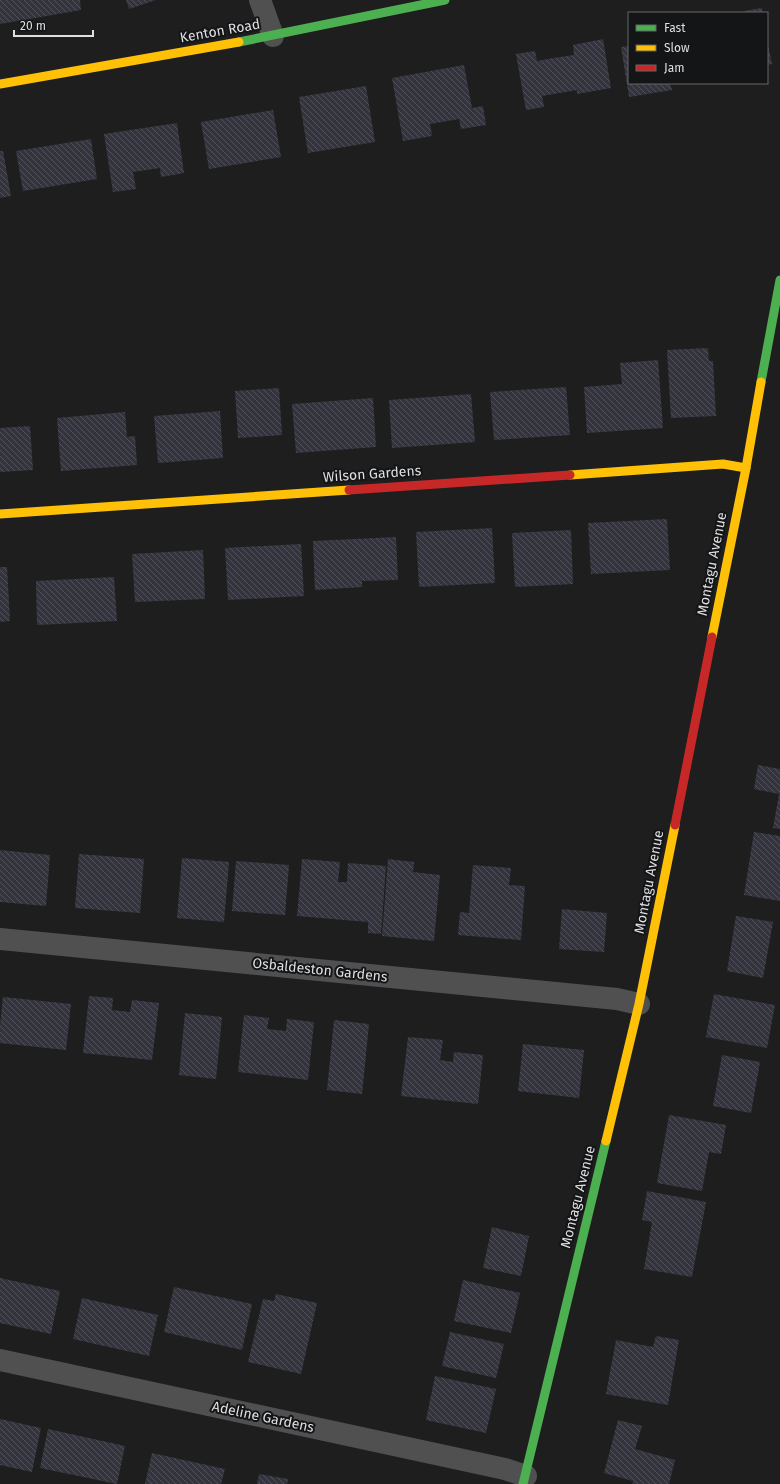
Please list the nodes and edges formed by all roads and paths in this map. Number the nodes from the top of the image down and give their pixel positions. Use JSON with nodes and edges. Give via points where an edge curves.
{"nodes":[{"id":1,"x":260,"y":0,"type":"edge"},
{"id":2,"x":445,"y":0,"type":"edge"},
{"id":3,"x":273,"y":36,"type":"junction"},
{"id":4,"x":0,"y":84,"type":"edge"},
{"id":5,"x":780,"y":280,"type":"edge"},
{"id":6,"x":746,"y":468,"type":"junction"},
{"id":7,"x":0,"y":514,"type":"edge"},
{"id":8,"x":0,"y":939,"type":"edge"},
{"id":9,"x":640,"y":1004,"type":"junction"},
{"id":10,"x":0,"y":1360,"type":"edge"},
{"id":11,"x":524,"y":1480,"type":"edge"}],
"edges":[{"from":1,"to":3,"type":"street"},
{"from":2,"to":3,"type":"street","name":"Kenton Road"},
{"from":3,"to":4,"type":"street","name":"Kenton Road"},
{"from":5,"to":6,"type":"street","name":"Montagu Avenue"},
{"from":6,"to":7,"type":"street","name":"Wilson Gardens","via":[[723,464]]},
{"from":6,"to":9,"type":"street","name":"Montagu Avenue"},
{"from":8,"to":9,"type":"street","name":"Osbaldeston Gardens","via":[[617,999]]},
{"from":9,"to":11,"type":"street","name":"Montagu Avenue"},
{"from":10,"to":11,"type":"street","name":"Adeline Gardens","via":[[505,1469]]}]}
